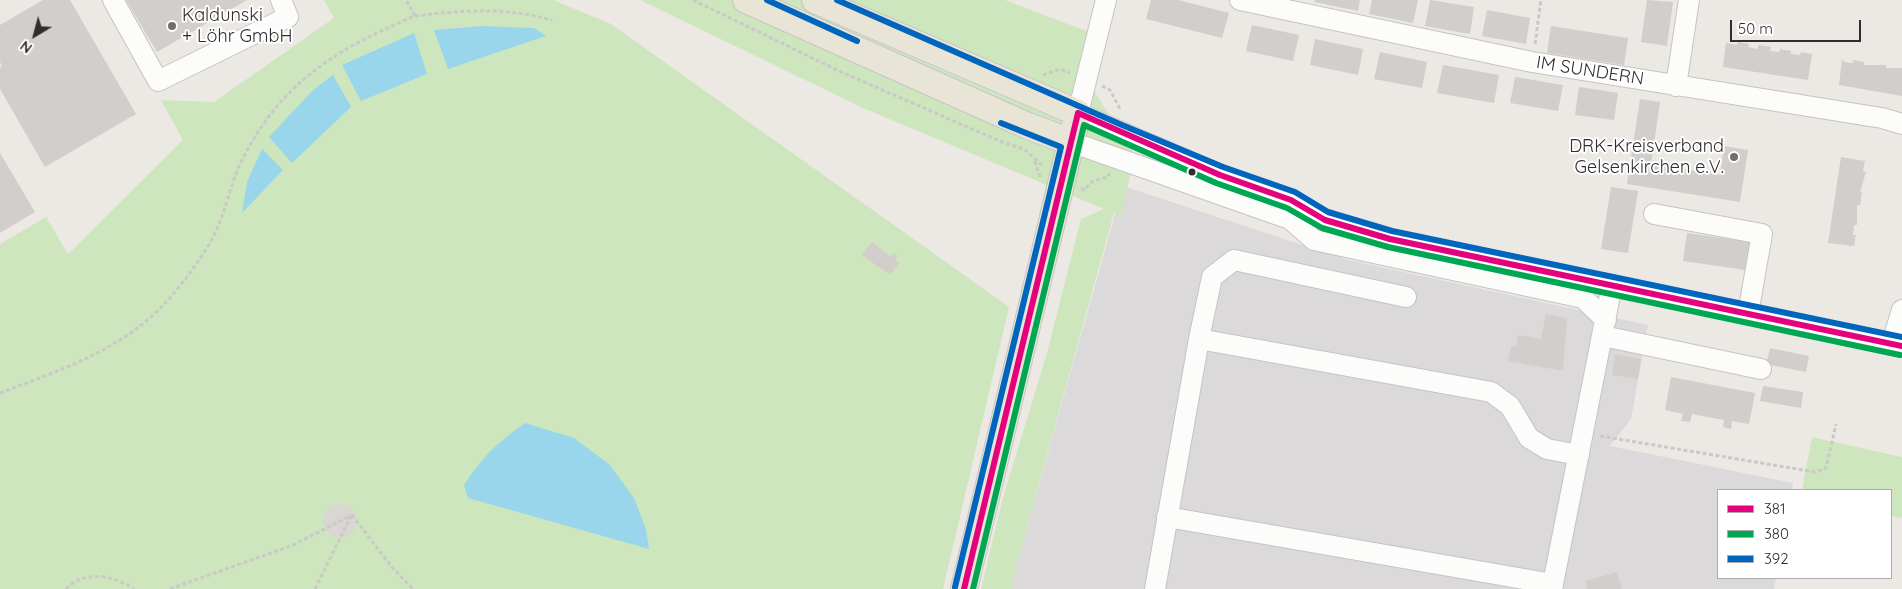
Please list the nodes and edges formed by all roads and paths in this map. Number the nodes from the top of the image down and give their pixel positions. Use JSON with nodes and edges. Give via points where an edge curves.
{"nodes":[{"id":1,"x":113,"y":0,"type":"edge"},
{"id":2,"x":281,"y":0,"type":"edge"},
{"id":3,"x":406,"y":0,"type":"edge"},
{"id":4,"x":693,"y":0,"type":"edge"},
{"id":5,"x":746,"y":0,"type":"edge"},
{"id":6,"x":815,"y":0,"type":"edge"},
{"id":7,"x":1106,"y":0,"type":"edge"},
{"id":8,"x":1240,"y":0,"type":"edge"},
{"id":9,"x":1541,"y":0,"type":"edge"},
{"id":10,"x":1689,"y":0,"type":"edge"},
{"id":11,"x":415,"y":16,"type":"junction"},
{"id":12,"x":552,"y":20,"type":"dead end"},
{"id":13,"x":1532,"y":62,"type":"junction"},
{"id":14,"x":1070,"y":73,"type":"dead end"},
{"id":15,"x":1041,"y":75,"type":"dead end"},
{"id":16,"x":1098,"y":85,"type":"dead end"},
{"id":17,"x":1676,"y":86,"type":"junction"},
{"id":18,"x":1078,"y":113,"type":"junction"},
{"id":19,"x":1123,"y":115,"type":"dead end"},
{"id":20,"x":1902,"y":124,"type":"edge"},
{"id":21,"x":1071,"y":142,"type":"junction"},
{"id":22,"x":1111,"y":166,"type":"dead end"},
{"id":23,"x":1045,"y":167,"type":"dead end"},
{"id":24,"x":1077,"y":185,"type":"dead end"},
{"id":25,"x":1654,"y":214,"type":"dead end"},
{"id":26,"x":1290,"y":219,"type":"junction"},
{"id":27,"x":1325,"y":220,"type":"junction"},
{"id":28,"x":1612,"y":285,"type":"junction"},
{"id":29,"x":1406,"y":297,"type":"dead end"},
{"id":30,"x":1902,"y":310,"type":"edge"},
{"id":31,"x":1748,"y":314,"type":"junction"},
{"id":32,"x":1604,"y":328,"type":"junction"},
{"id":33,"x":1199,"y":339,"type":"junction"},
{"id":34,"x":1897,"y":344,"type":"edge"},
{"id":35,"x":1760,"y":369,"type":"dead end"},
{"id":36,"x":0,"y":393,"type":"edge"},
{"id":37,"x":1836,"y":424,"type":"dead end"},
{"id":38,"x":1584,"y":434,"type":"junction"},
{"id":39,"x":1579,"y":455,"type":"junction"},
{"id":40,"x":352,"y":515,"type":"junction"},
{"id":41,"x":1167,"y":518,"type":"junction"},
{"id":42,"x":1553,"y":587,"type":"edge"},
{"id":43,"x":66,"y":589,"type":"edge"},
{"id":44,"x":134,"y":589,"type":"edge"},
{"id":45,"x":170,"y":589,"type":"edge"},
{"id":46,"x":315,"y":589,"type":"edge"},
{"id":47,"x":413,"y":589,"type":"edge"},
{"id":48,"x":964,"y":589,"type":"edge"},
{"id":49,"x":1155,"y":589,"type":"edge"}],
"edges":[{"from":1,"to":2,"type":"street","via":[[158,81],[288,17]]},
{"from":3,"to":11,"type":"path"},
{"from":4,"to":23,"type":"path","via":[[836,70],[1024,149]]},
{"from":5,"to":21,"type":"main road","via":[[1028,126]]},
{"from":6,"to":18,"type":"main road"},
{"from":7,"to":18,"type":"street"},
{"from":8,"to":13,"type":"street","name":"IM SUNDERN"},
{"from":9,"to":13,"type":"path"},
{"from":10,"to":17,"type":"street"},
{"from":11,"to":12,"type":"path","via":[[495,10]]},
{"from":11,"to":36,"type":"path","via":[[376,32],[331,57],[277,105],[240,163],[215,233],[167,301],[144,323],[81,362]]},
{"from":13,"to":17,"type":"street","name":"IM SUNDERN"},
{"from":14,"to":15,"type":"path","via":[[1060,69]]},
{"from":16,"to":19,"type":"path","via":[[1110,90]]},
{"from":17,"to":20,"type":"street","name":"IM SUNDERN","via":[[1882,118]]},
{"from":18,"to":21,"type":"main road"},
{"from":18,"to":27,"type":"street","via":[[1211,171],[1290,200]]},
{"from":21,"to":26,"type":"street"},
{"from":21,"to":48,"type":"main road"},
{"from":22,"to":24,"type":"path","via":[[1108,177],[1100,178],[1084,190]]},
{"from":25,"to":31,"type":"street","via":[[1762,234]]},
{"from":26,"to":27,"type":"street"},
{"from":26,"to":32,"type":"street","via":[[1314,240],[1583,298]]},
{"from":27,"to":28,"type":"street","via":[[1390,239]]},
{"from":28,"to":31,"type":"street"},
{"from":28,"to":32,"type":"street"},
{"from":29,"to":33,"type":"street","via":[[1234,260],[1212,276]]},
{"from":30,"to":34,"type":"street"},
{"from":31,"to":34,"type":"street"},
{"from":32,"to":35,"type":"street"},
{"from":32,"to":38,"type":"street"},
{"from":33,"to":39,"type":"street","via":[[1491,392],[1510,406],[1530,438],[1547,450]]},
{"from":33,"to":41,"type":"street"},
{"from":37,"to":38,"type":"path","via":[[1826,468],[1815,472]]},
{"from":38,"to":39,"type":"street"},
{"from":39,"to":42,"type":"street"},
{"from":40,"to":45,"type":"path","via":[[294,544]]},
{"from":40,"to":46,"type":"path"},
{"from":40,"to":47,"type":"path"},
{"from":41,"to":42,"type":"street"},
{"from":41,"to":49,"type":"street"},
{"from":43,"to":44,"type":"path","via":[[73,582],[92,576],[120,581]]}]}
